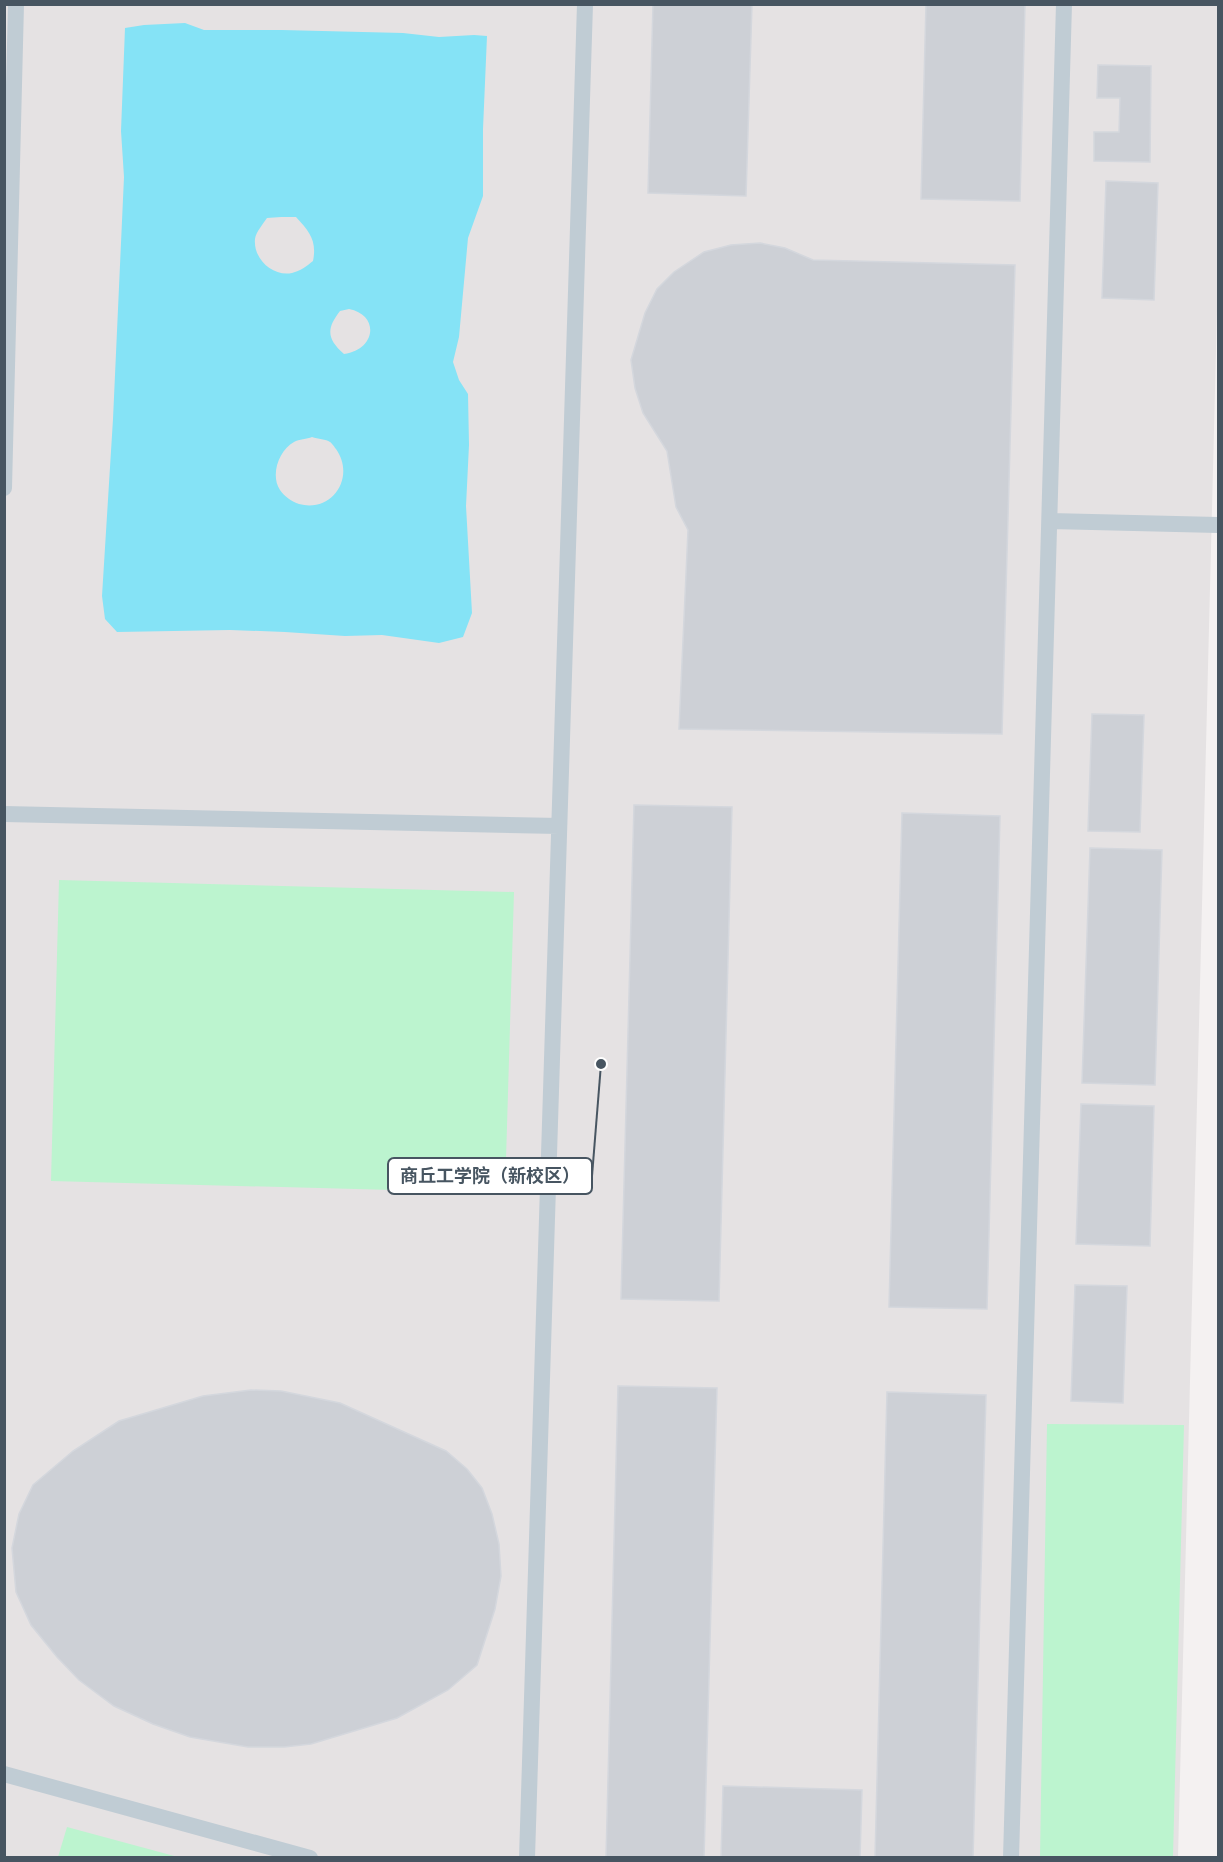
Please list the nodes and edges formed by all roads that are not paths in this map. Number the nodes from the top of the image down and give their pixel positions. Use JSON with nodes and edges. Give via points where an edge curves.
{"nodes":[{"id":1,"x":16,"y":4,"type":"edge"},
{"id":2,"x":585,"y":4,"type":"edge"},
{"id":3,"x":1064,"y":4,"type":"edge"},
{"id":4,"x":4,"y":488,"type":"edge"},
{"id":5,"x":1050,"y":521,"type":"junction"},
{"id":6,"x":1218,"y":525,"type":"edge"},
{"id":7,"x":4,"y":813,"type":"edge"},
{"id":8,"x":559,"y":826,"type":"junction"},
{"id":9,"x":4,"y":1774,"type":"edge"},
{"id":10,"x":310,"y":1857,"type":"edge"},
{"id":11,"x":527,"y":1857,"type":"edge"},
{"id":12,"x":1011,"y":1857,"type":"edge"}],
"edges":[{"from":1,"to":4,"type":"lane"},
{"from":2,"to":8,"type":"lane"},
{"from":3,"to":5,"type":"lane"},
{"from":5,"to":6,"type":"lane"},
{"from":5,"to":12,"type":"lane"},
{"from":7,"to":8,"type":"lane"},
{"from":8,"to":11,"type":"lane"},
{"from":9,"to":10,"type":"lane"}]}
